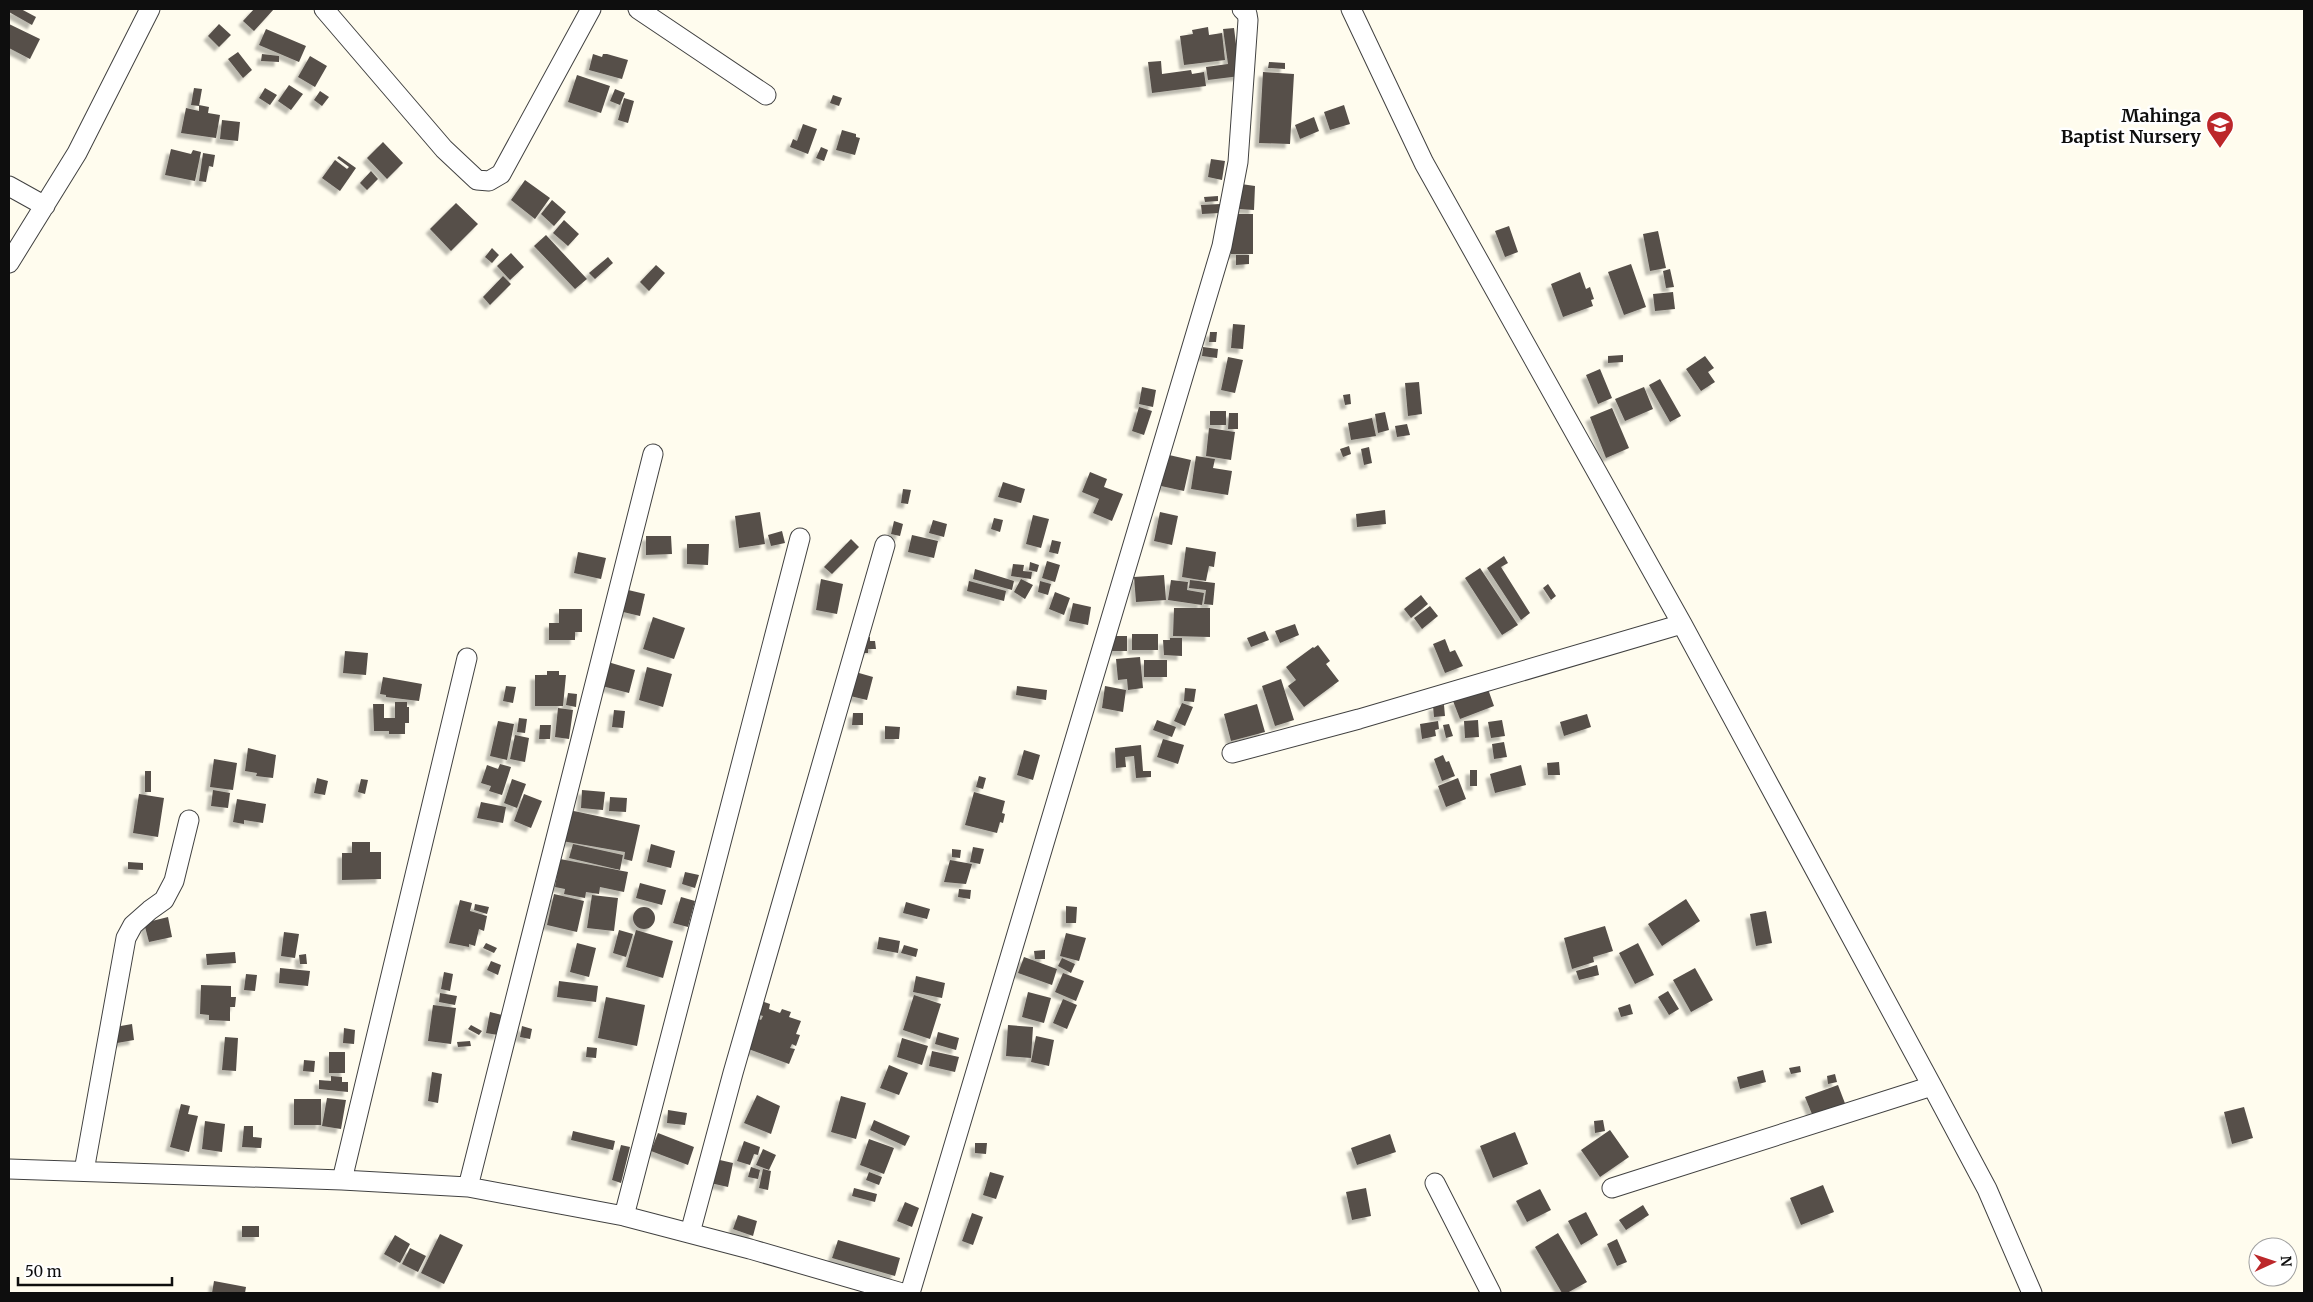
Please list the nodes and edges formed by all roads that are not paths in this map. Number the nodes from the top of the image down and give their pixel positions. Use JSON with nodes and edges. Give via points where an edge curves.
{"nodes":[{"id":1,"x":150,"y":9,"type":"edge"},
{"id":2,"x":324,"y":9,"type":"edge"},
{"id":3,"x":591,"y":9,"type":"edge"},
{"id":4,"x":638,"y":9,"type":"edge"},
{"id":5,"x":1242,"y":9,"type":"edge"},
{"id":6,"x":1351,"y":9,"type":"edge"},
{"id":7,"x":766,"y":95,"type":"dead end"},
{"id":8,"x":9,"y":186,"type":"edge"},
{"id":9,"x":45,"y":206,"type":"junction"},
{"id":10,"x":9,"y":263,"type":"edge"},
{"id":11,"x":653,"y":454,"type":"dead end"},
{"id":12,"x":800,"y":538,"type":"dead end"},
{"id":13,"x":885,"y":545,"type":"dead end"},
{"id":14,"x":1682,"y":624,"type":"junction"},
{"id":15,"x":467,"y":658,"type":"dead end"},
{"id":16,"x":1232,"y":753,"type":"dead end"},
{"id":17,"x":189,"y":820,"type":"dead end"},
{"id":18,"x":1932,"y":1086,"type":"junction"},
{"id":19,"x":9,"y":1168,"type":"edge"},
{"id":20,"x":84,"y":1171,"type":"junction"},
{"id":21,"x":342,"y":1180,"type":"junction"},
{"id":22,"x":1434,"y":1183,"type":"dead end"},
{"id":23,"x":468,"y":1187,"type":"junction"},
{"id":24,"x":1612,"y":1188,"type":"dead end"},
{"id":25,"x":624,"y":1216,"type":"junction"},
{"id":26,"x":690,"y":1233,"type":"junction"},
{"id":27,"x":900,"y":1293,"type":"edge"},
{"id":28,"x":1491,"y":1293,"type":"edge"},
{"id":29,"x":2032,"y":1293,"type":"edge"}],
"edges":[{"from":1,"to":9,"type":"street"},
{"from":2,"to":3,"type":"street","via":[[444,150],[477,180],[489,181],[501,174]]},
{"from":4,"to":7,"type":"street"},
{"from":5,"to":27,"type":"street","via":[[1248,20],[1238,162],[1222,246],[968,1090]]},
{"from":6,"to":14,"type":"street","via":[[1424,163]]},
{"from":8,"to":9,"type":"street"},
{"from":9,"to":10,"type":"street"},
{"from":11,"to":23,"type":"street"},
{"from":12,"to":25,"type":"street"},
{"from":13,"to":26,"type":"street"},
{"from":14,"to":16,"type":"street"},
{"from":14,"to":18,"type":"street"},
{"from":15,"to":21,"type":"street"},
{"from":17,"to":20,"type":"street","via":[[174,881],[164,900],[133,925],[126,938]]},
{"from":18,"to":24,"type":"street"},
{"from":18,"to":29,"type":"street","via":[[1987,1189]]},
{"from":19,"to":20,"type":"street"},
{"from":20,"to":21,"type":"street"},
{"from":21,"to":23,"type":"street"},
{"from":22,"to":28,"type":"street"},
{"from":23,"to":25,"type":"street"},
{"from":25,"to":26,"type":"street"},
{"from":26,"to":27,"type":"street"}]}
